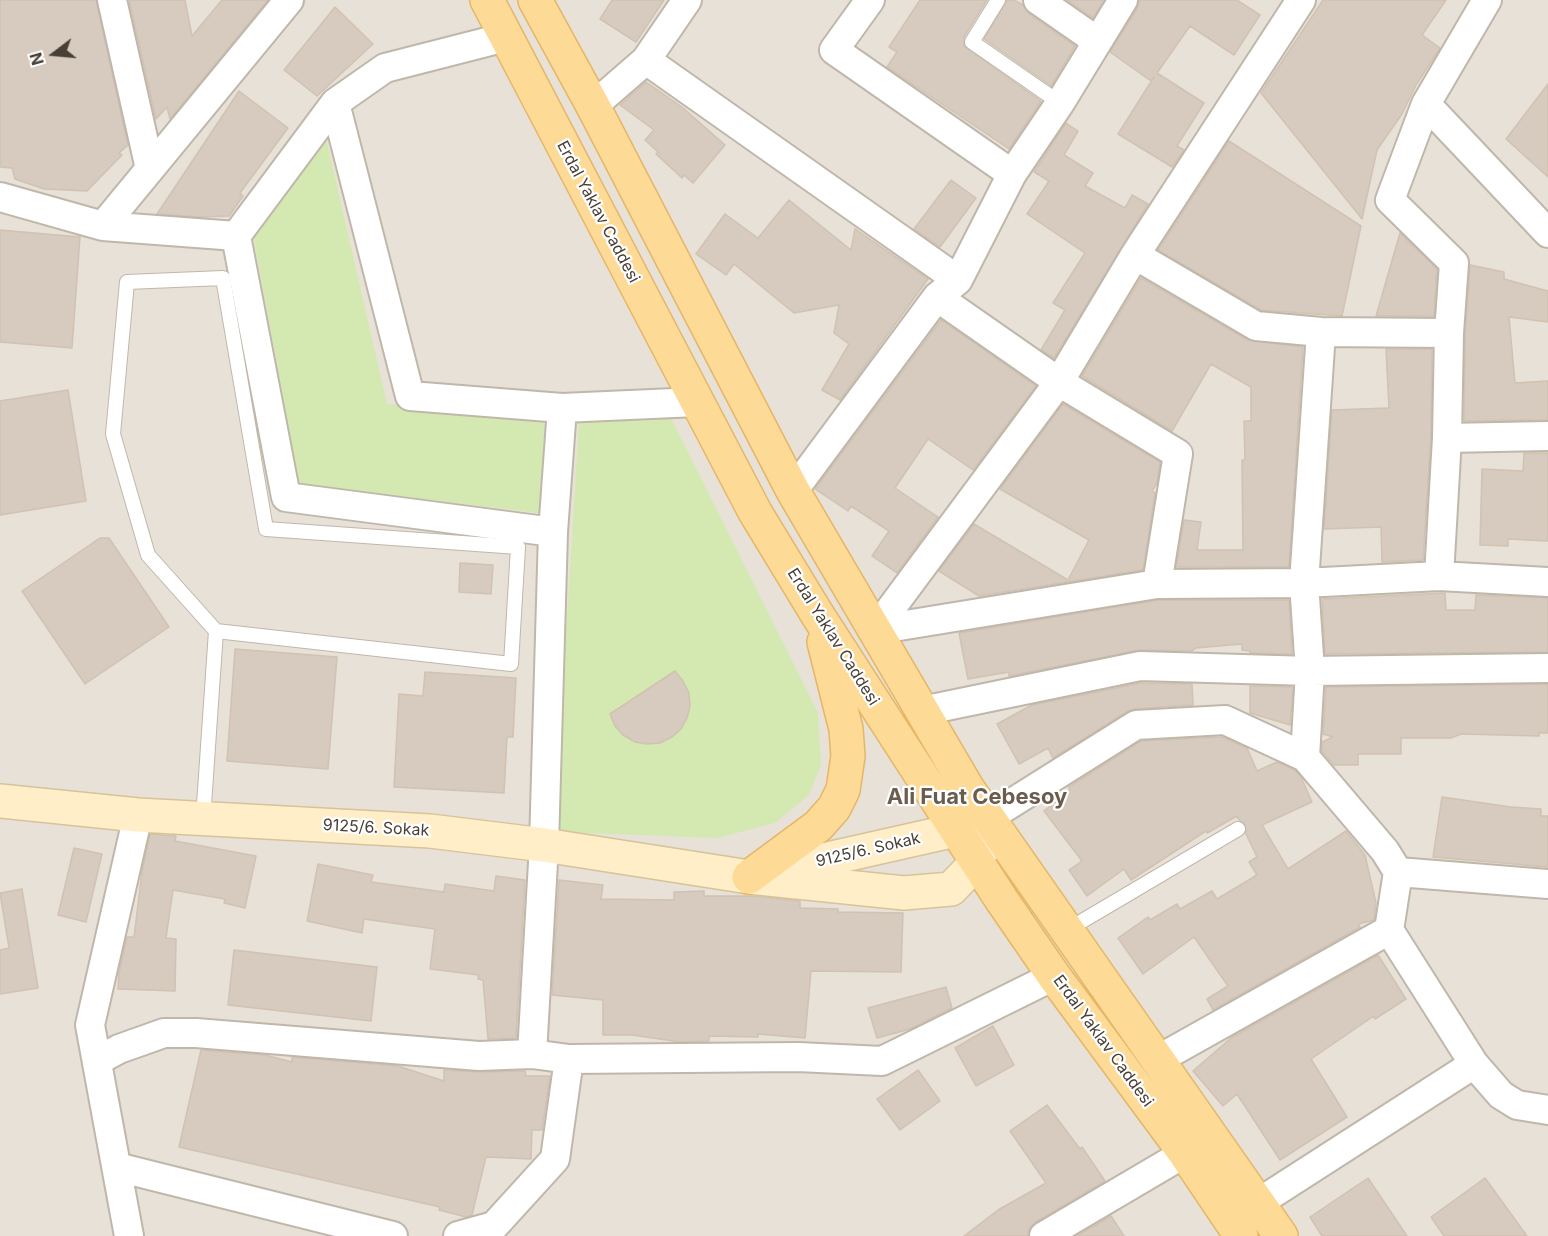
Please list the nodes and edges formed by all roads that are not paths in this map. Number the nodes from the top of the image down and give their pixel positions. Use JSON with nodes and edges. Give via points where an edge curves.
{"nodes":[{"id":1,"x":112,"y":0,"type":"edge"},
{"id":2,"x":289,"y":0,"type":"edge"},
{"id":3,"x":487,"y":0,"type":"edge"},
{"id":4,"x":535,"y":0,"type":"edge"},
{"id":5,"x":687,"y":0,"type":"edge"},
{"id":6,"x":870,"y":0,"type":"edge"},
{"id":7,"x":998,"y":0,"type":"edge"},
{"id":8,"x":1038,"y":0,"type":"edge"},
{"id":9,"x":1123,"y":0,"type":"edge"},
{"id":10,"x":1301,"y":0,"type":"edge"},
{"id":11,"x":1487,"y":0,"type":"edge"},
{"id":12,"x":506,"y":37,"type":"junction"},
{"id":13,"x":1097,"y":41,"type":"junction"},
{"id":14,"x":646,"y":60,"type":"junction"},
{"id":15,"x":335,"y":103,"type":"junction"},
{"id":16,"x":1060,"y":103,"type":"junction"},
{"id":17,"x":1426,"y":104,"type":"junction"},
{"id":18,"x":593,"y":106,"type":"junction"},
{"id":19,"x":150,"y":169,"type":"junction"},
{"id":20,"x":1012,"y":174,"type":"junction"},
{"id":21,"x":0,"y":197,"type":"edge"},
{"id":22,"x":103,"y":226,"type":"junction"},
{"id":23,"x":1548,"y":233,"type":"edge"},
{"id":24,"x":236,"y":236,"type":"junction"},
{"id":25,"x":1135,"y":255,"type":"junction"},
{"id":26,"x":947,"y":289,"type":"junction"},
{"id":27,"x":1321,"y":332,"type":"junction"},
{"id":28,"x":1449,"y":333,"type":"junction"},
{"id":29,"x":1059,"y":382,"type":"junction"},
{"id":30,"x":697,"y":402,"type":"junction"},
{"id":31,"x":562,"y":408,"type":"junction"},
{"id":32,"x":1548,"y":436,"type":"edge"},
{"id":33,"x":1447,"y":438,"type":"junction"},
{"id":34,"x":793,"y":490,"type":"junction"},
{"id":35,"x":554,"y":532,"type":"junction"},
{"id":36,"x":1439,"y":576,"type":"junction"},
{"id":37,"x":1548,"y":582,"type":"edge"},
{"id":38,"x":1304,"y":583,"type":"junction"},
{"id":39,"x":1157,"y":584,"type":"junction"},
{"id":40,"x":817,"y":614,"type":"junction"},
{"id":41,"x":875,"y":630,"type":"junction"},
{"id":42,"x":216,"y":632,"type":"junction"},
{"id":43,"x":1548,"y":668,"type":"edge"},
{"id":44,"x":1310,"y":671,"type":"junction"},
{"id":45,"x":922,"y":711,"type":"junction"},
{"id":46,"x":1305,"y":757,"type":"junction"},
{"id":47,"x":0,"y":801,"type":"edge"},
{"id":48,"x":138,"y":815,"type":"junction"},
{"id":49,"x":203,"y":819,"type":"junction"},
{"id":50,"x":1238,"y":829,"type":"dead end"},
{"id":51,"x":976,"y":839,"type":"junction"},
{"id":52,"x":544,"y":845,"type":"junction"},
{"id":53,"x":1398,"y":872,"type":"junction"},
{"id":54,"x":749,"y":877,"type":"junction"},
{"id":55,"x":1548,"y":884,"type":"edge"},
{"id":56,"x":951,"y":889,"type":"junction"},
{"id":57,"x":1001,"y":899,"type":"junction"},
{"id":58,"x":1067,"y":930,"type":"junction"},
{"id":59,"x":1389,"y":930,"type":"junction"},
{"id":60,"x":1054,"y":976,"type":"junction"},
{"id":61,"x":532,"y":1054,"type":"junction"},
{"id":62,"x":569,"y":1059,"type":"junction"},
{"id":63,"x":1158,"y":1059,"type":"junction"},
{"id":64,"x":97,"y":1061,"type":"junction"},
{"id":65,"x":1474,"y":1064,"type":"junction"},
{"id":66,"x":1548,"y":1110,"type":"edge"},
{"id":67,"x":1185,"y":1153,"type":"junction"},
{"id":68,"x":117,"y":1167,"type":"junction"},
{"id":69,"x":1258,"y":1203,"type":"junction"},
{"id":70,"x":129,"y":1236,"type":"edge"},
{"id":71,"x":393,"y":1236,"type":"edge"},
{"id":72,"x":458,"y":1236,"type":"edge"},
{"id":73,"x":1044,"y":1236,"type":"edge"},
{"id":74,"x":1241,"y":1236,"type":"edge"},
{"id":75,"x":1281,"y":1236,"type":"edge"}],
"edges":[{"from":1,"to":19,"type":"street"},
{"from":2,"to":19,"type":"street"},
{"from":3,"to":12,"type":"main road","name":"Erdal Yaklav Caddesi"},
{"from":4,"to":18,"type":"main road","name":"Erdal Yaklav Caddesi"},
{"from":5,"to":14,"type":"street"},
{"from":6,"to":20,"type":"street","via":[[834,50]]},
{"from":7,"to":16,"type":"lane","via":[[972,42]]},
{"from":8,"to":13,"type":"street"},
{"from":9,"to":13,"type":"street"},
{"from":10,"to":25,"type":"street"},
{"from":11,"to":17,"type":"street"},
{"from":12,"to":15,"type":"street","via":[[385,68]]},
{"from":12,"to":30,"type":"main road","name":"Erdal Yaklav Caddesi"},
{"from":13,"to":16,"type":"street"},
{"from":14,"to":18,"type":"street"},
{"from":14,"to":26,"type":"street"},
{"from":15,"to":24,"type":"street"},
{"from":15,"to":31,"type":"street","via":[[410,396]]},
{"from":16,"to":20,"type":"street"},
{"from":17,"to":23,"type":"street"},
{"from":17,"to":28,"type":"street","via":[[1390,200],[1454,263]]},
{"from":18,"to":34,"type":"main road","name":"Erdal Yaklav Caddesi"},
{"from":19,"to":22,"type":"street"},
{"from":20,"to":26,"type":"street"},
{"from":21,"to":22,"type":"street"},
{"from":22,"to":24,"type":"street"},
{"from":24,"to":35,"type":"street","via":[[286,497]]},
{"from":25,"to":27,"type":"street","via":[[1256,326]]},
{"from":25,"to":29,"type":"street"},
{"from":26,"to":29,"type":"street"},
{"from":26,"to":34,"type":"street"},
{"from":27,"to":28,"type":"street"},
{"from":27,"to":38,"type":"street"},
{"from":28,"to":33,"type":"street"},
{"from":29,"to":39,"type":"street","via":[[1178,454]]},
{"from":29,"to":41,"type":"street"},
{"from":30,"to":31,"type":"street"},
{"from":30,"to":40,"type":"main road","name":"Erdal Yaklav Caddesi","via":[[755,512]]},
{"from":31,"to":35,"type":"street"},
{"from":32,"to":33,"type":"street"},
{"from":33,"to":36,"type":"street"},
{"from":34,"to":41,"type":"main road","name":"Erdal Yaklav Caddesi"},
{"from":35,"to":52,"type":"street"},
{"from":36,"to":37,"type":"street"},
{"from":36,"to":38,"type":"street"},
{"from":38,"to":39,"type":"street"},
{"from":38,"to":44,"type":"street"},
{"from":39,"to":41,"type":"street"},
{"from":40,"to":51,"type":"main road","name":"Erdal Yaklav Caddesi"},
{"from":40,"to":54,"type":"main road","via":[[846,729],[849,756],[843,790],[818,826]]},
{"from":41,"to":45,"type":"main road","name":"Erdal Yaklav Caddesi"},
{"from":42,"to":42,"type":"lane","via":[[148,555],[113,434],[127,282],[223,278],[266,529],[518,547],[512,664]]},
{"from":42,"to":49,"type":"lane"},
{"from":43,"to":44,"type":"street"},
{"from":44,"to":45,"type":"street","via":[[1140,666]]},
{"from":44,"to":46,"type":"street"},
{"from":45,"to":51,"type":"main road","name":"Erdal Yaklav Caddesi","via":[[968,789]]},
{"from":46,"to":51,"type":"street","via":[[1225,720],[1136,725]]},
{"from":46,"to":53,"type":"street","via":[[1385,851]]},
{"from":47,"to":48,"type":"main road","name":"9125/6. Sokak"},
{"from":48,"to":49,"type":"main road","name":"9125/6. Sokak"},
{"from":48,"to":64,"type":"street","via":[[90,1025]]},
{"from":49,"to":52,"type":"main road","name":"9125/6. Sokak","via":[[430,831]]},
{"from":50,"to":58,"type":"lane"},
{"from":51,"to":54,"type":"main road","name":"9125/6. Sokak"},
{"from":51,"to":56,"type":"main road"},
{"from":51,"to":57,"type":"main road","name":"Erdal Yaklav Caddesi"},
{"from":51,"to":58,"type":"main road","name":"Erdal Yaklav Caddesi","via":[[1024,869]]},
{"from":52,"to":54,"type":"main road","name":"9125/6. Sokak"},
{"from":52,"to":61,"type":"street"},
{"from":53,"to":55,"type":"street"},
{"from":53,"to":59,"type":"street"},
{"from":54,"to":56,"type":"main road","name":"9125/6. Sokak","via":[[904,893]]},
{"from":56,"to":57,"type":"main road","name":"9125/6. Sokak"},
{"from":57,"to":60,"type":"main road","name":"Erdal Yaklav Caddesi"},
{"from":58,"to":63,"type":"main road","name":"Erdal Yaklav Caddesi"},
{"from":59,"to":63,"type":"street"},
{"from":59,"to":65,"type":"street"},
{"from":60,"to":62,"type":"street","via":[[882,1062],[798,1057]]},
{"from":60,"to":67,"type":"main road","name":"Erdal Yaklav Caddesi"},
{"from":61,"to":62,"type":"street"},
{"from":61,"to":64,"type":"street","via":[[479,1056],[164,1033]]},
{"from":62,"to":72,"type":"street","via":[[555,1159],[494,1226]]},
{"from":63,"to":69,"type":"main road","name":"Erdal Yaklav Caddesi"},
{"from":64,"to":68,"type":"street"},
{"from":65,"to":66,"type":"street","via":[[1501,1095],[1517,1105]]},
{"from":65,"to":69,"type":"street"},
{"from":67,"to":73,"type":"street"},
{"from":67,"to":74,"type":"main road","name":"Erdal Yaklav Caddesi"},
{"from":68,"to":70,"type":"street"},
{"from":68,"to":71,"type":"street"},
{"from":69,"to":75,"type":"main road","name":"Erdal Yaklav Caddesi"}]}
